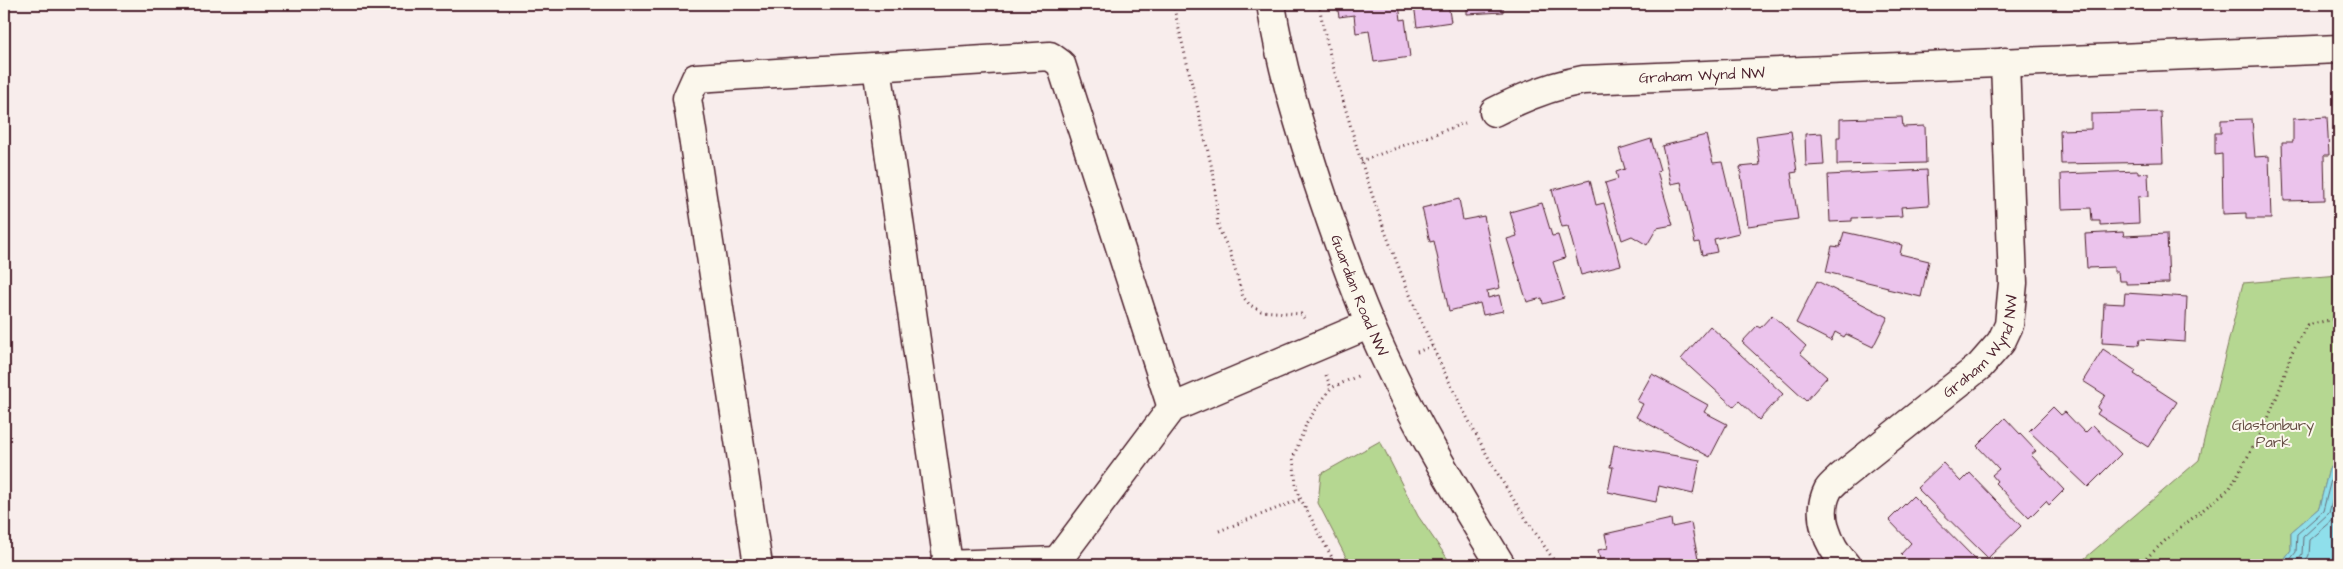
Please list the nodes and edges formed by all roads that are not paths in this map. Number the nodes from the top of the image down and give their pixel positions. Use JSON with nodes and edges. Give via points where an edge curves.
{"nodes":[{"id":1,"x":1270,"y":4,"type":"edge"},
{"id":2,"x":2339,"y":49,"type":"edge"},
{"id":3,"x":2005,"y":62,"type":"junction"},
{"id":4,"x":877,"y":67,"type":"junction"},
{"id":5,"x":1494,"y":112,"type":"road end"},
{"id":6,"x":1370,"y":324,"type":"junction"},
{"id":7,"x":1172,"y":408,"type":"junction"},
{"id":8,"x":1056,"y":563,"type":"edge"},
{"id":9,"x":758,"y":565,"type":"edge"},
{"id":10,"x":946,"y":565,"type":"edge"},
{"id":11,"x":1501,"y":565,"type":"edge"},
{"id":12,"x":1846,"y":565,"type":"edge"}],
"edges":[{"from":1,"to":6,"type":"street","name":"Guardian Road NW","via":[[1308,152]]},
{"from":2,"to":3,"type":"street","name":"Graham Wynd NW"},
{"from":3,"to":5,"type":"street","name":"Graham Wynd NW","via":[[1583,80],[1527,95]]},
{"from":3,"to":12,"type":"street","name":"Graham Wynd NW","via":[[2013,283],[2009,325],[2001,342],[1980,366],[1828,489],[1821,516],[1831,544]]},
{"from":4,"to":7,"type":"street","via":[[1050,56],[1061,64]]},
{"from":4,"to":9,"type":"street","via":[[696,78],[687,98]]},
{"from":4,"to":10,"type":"street"},
{"from":6,"to":7,"type":"street"},
{"from":6,"to":11,"type":"street","name":"Guardian Road NW","via":[[1422,432]]},
{"from":7,"to":8,"type":"street"},
{"from":8,"to":10,"type":"street"}]}
